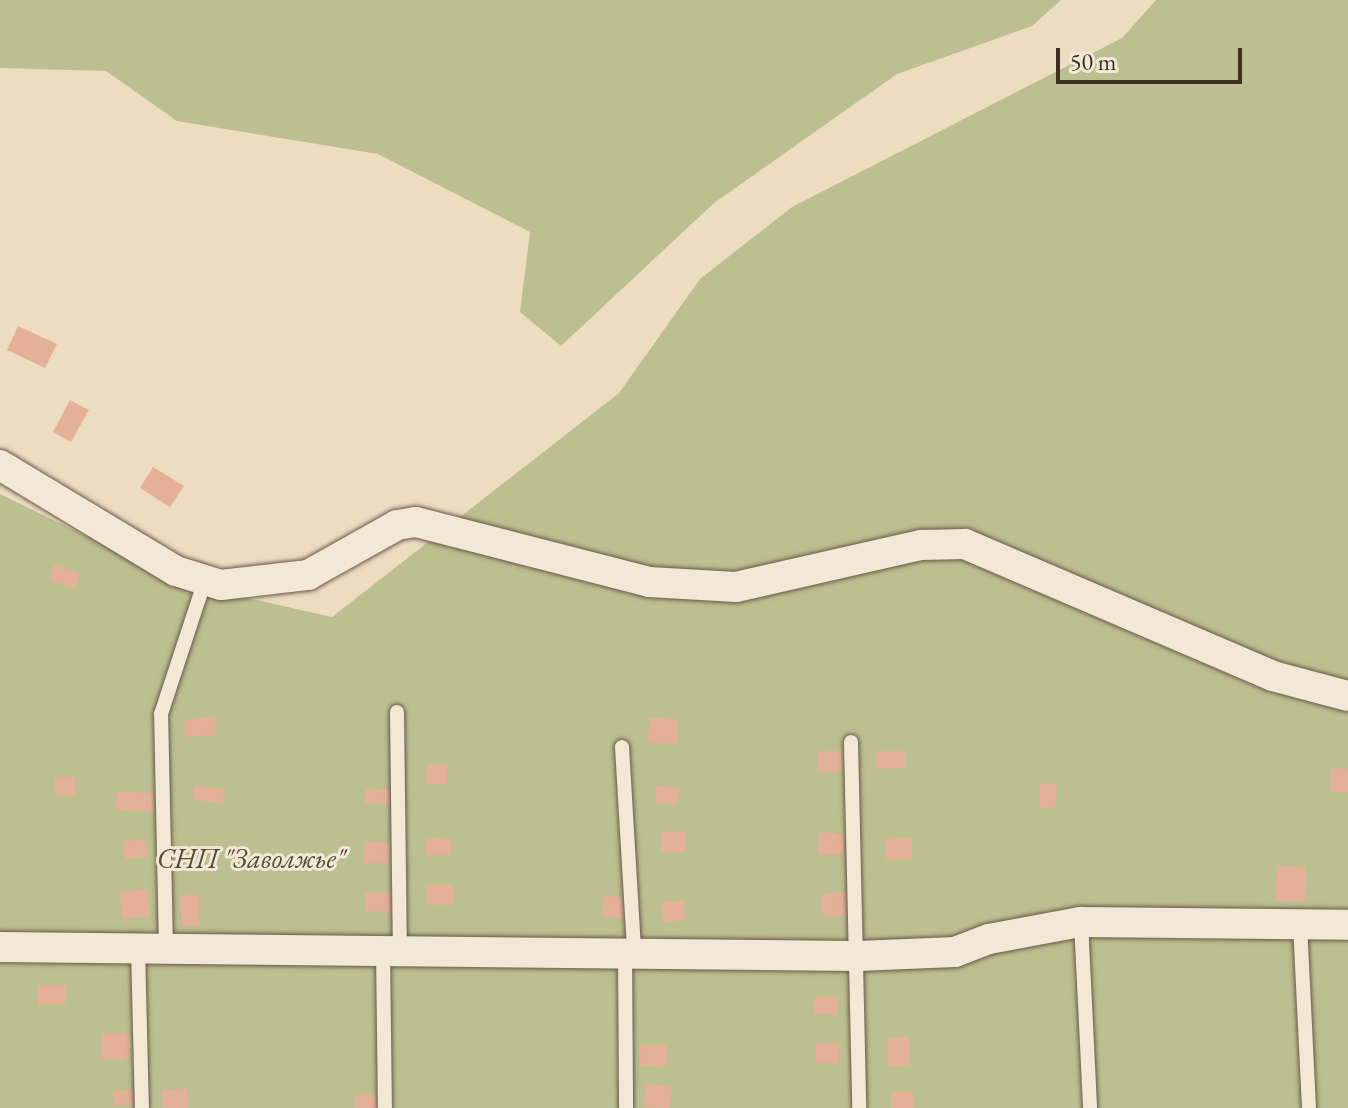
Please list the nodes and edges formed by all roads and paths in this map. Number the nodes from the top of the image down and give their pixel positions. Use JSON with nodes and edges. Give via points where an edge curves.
{"nodes":[{"id":1,"x":0,"y":465,"type":"edge"},
{"id":2,"x":205,"y":580,"type":"junction"},
{"id":3,"x":1348,"y":696,"type":"edge"},
{"id":4,"x":397,"y":712,"type":"dead end"},
{"id":5,"x":851,"y":742,"type":"dead end"},
{"id":6,"x":622,"y":747,"type":"dead end"},
{"id":7,"x":1081,"y":922,"type":"junction"},
{"id":8,"x":1300,"y":924,"type":"junction"},
{"id":9,"x":1348,"y":925,"type":"edge"},
{"id":10,"x":0,"y":947,"type":"edge"},
{"id":11,"x":152,"y":948,"type":"junction"},
{"id":12,"x":391,"y":950,"type":"junction"},
{"id":13,"x":629,"y":952,"type":"junction"},
{"id":14,"x":858,"y":956,"type":"junction"},
{"id":15,"x":142,"y":1108,"type":"edge"},
{"id":16,"x":385,"y":1108,"type":"edge"},
{"id":17,"x":626,"y":1108,"type":"edge"},
{"id":18,"x":859,"y":1108,"type":"edge"},
{"id":19,"x":1090,"y":1108,"type":"edge"},
{"id":20,"x":1309,"y":1108,"type":"edge"}],
"edges":[{"from":1,"to":2,"type":"street","via":[[176,571]]},
{"from":2,"to":3,"type":"street","via":[[234,585],[308,575],[397,525],[416,522],[649,582],[736,587],[921,545],[965,544],[1273,676]]},
{"from":2,"to":11,"type":"lane","via":[[161,714]]},
{"from":4,"to":12,"type":"lane"},
{"from":5,"to":14,"type":"lane"},
{"from":6,"to":13,"type":"lane"},
{"from":7,"to":8,"type":"street"},
{"from":7,"to":14,"type":"street","via":[[989,939],[955,952]]},
{"from":7,"to":19,"type":"lane"},
{"from":8,"to":9,"type":"street"},
{"from":8,"to":20,"type":"lane"},
{"from":10,"to":11,"type":"street"},
{"from":11,"to":12,"type":"street"},
{"from":11,"to":15,"type":"lane"},
{"from":12,"to":13,"type":"street"},
{"from":12,"to":16,"type":"lane"},
{"from":13,"to":14,"type":"street"},
{"from":13,"to":17,"type":"lane"},
{"from":14,"to":18,"type":"lane"}]}
